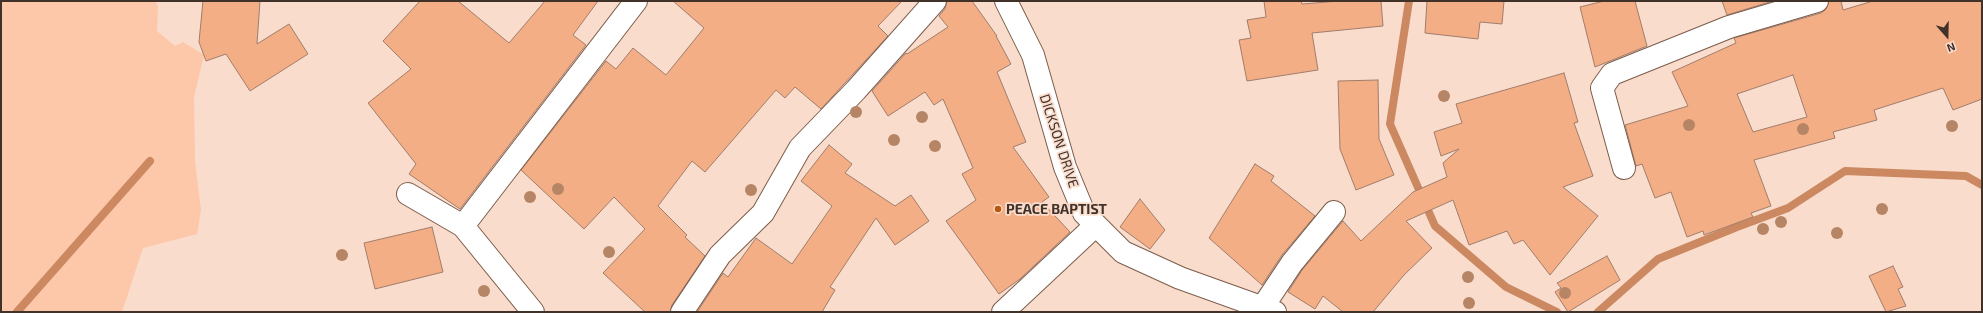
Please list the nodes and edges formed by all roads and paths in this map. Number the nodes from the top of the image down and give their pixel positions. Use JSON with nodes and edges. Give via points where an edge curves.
{"nodes":[{"id":1,"x":636,"y":1,"type":"edge"},
{"id":2,"x":936,"y":1,"type":"edge"},
{"id":3,"x":1006,"y":1,"type":"edge"},
{"id":4,"x":1817,"y":1,"type":"edge"},
{"id":5,"x":1624,"y":168,"type":"dead end"},
{"id":6,"x":408,"y":194,"type":"dead end"},
{"id":7,"x":1334,"y":212,"type":"dead end"},
{"id":8,"x":1096,"y":225,"type":"junction"},
{"id":9,"x":463,"y":226,"type":"junction"},
{"id":10,"x":1268,"y":310,"type":"edge"},
{"id":11,"x":533,"y":312,"type":"edge"},
{"id":12,"x":682,"y":312,"type":"edge"},
{"id":13,"x":1003,"y":312,"type":"edge"}],
"edges":[{"from":1,"to":9,"type":"street"},
{"from":2,"to":12,"type":"street","via":[[800,148],[763,213],[720,255]]},
{"from":3,"to":8,"type":"street","name":"DICKSON DRIVE","via":[[1033,55],[1065,167],[1084,213]]},
{"from":4,"to":5,"type":"street","via":[[1729,28],[1612,74],[1602,88]]},
{"from":6,"to":9,"type":"street"},
{"from":7,"to":10,"type":"street","via":[[1292,263]]},
{"from":8,"to":10,"type":"street","name":"DICKSON DRIVE","via":[[1123,252],[1180,278]]},
{"from":8,"to":13,"type":"street"},
{"from":9,"to":11,"type":"street"}]}
